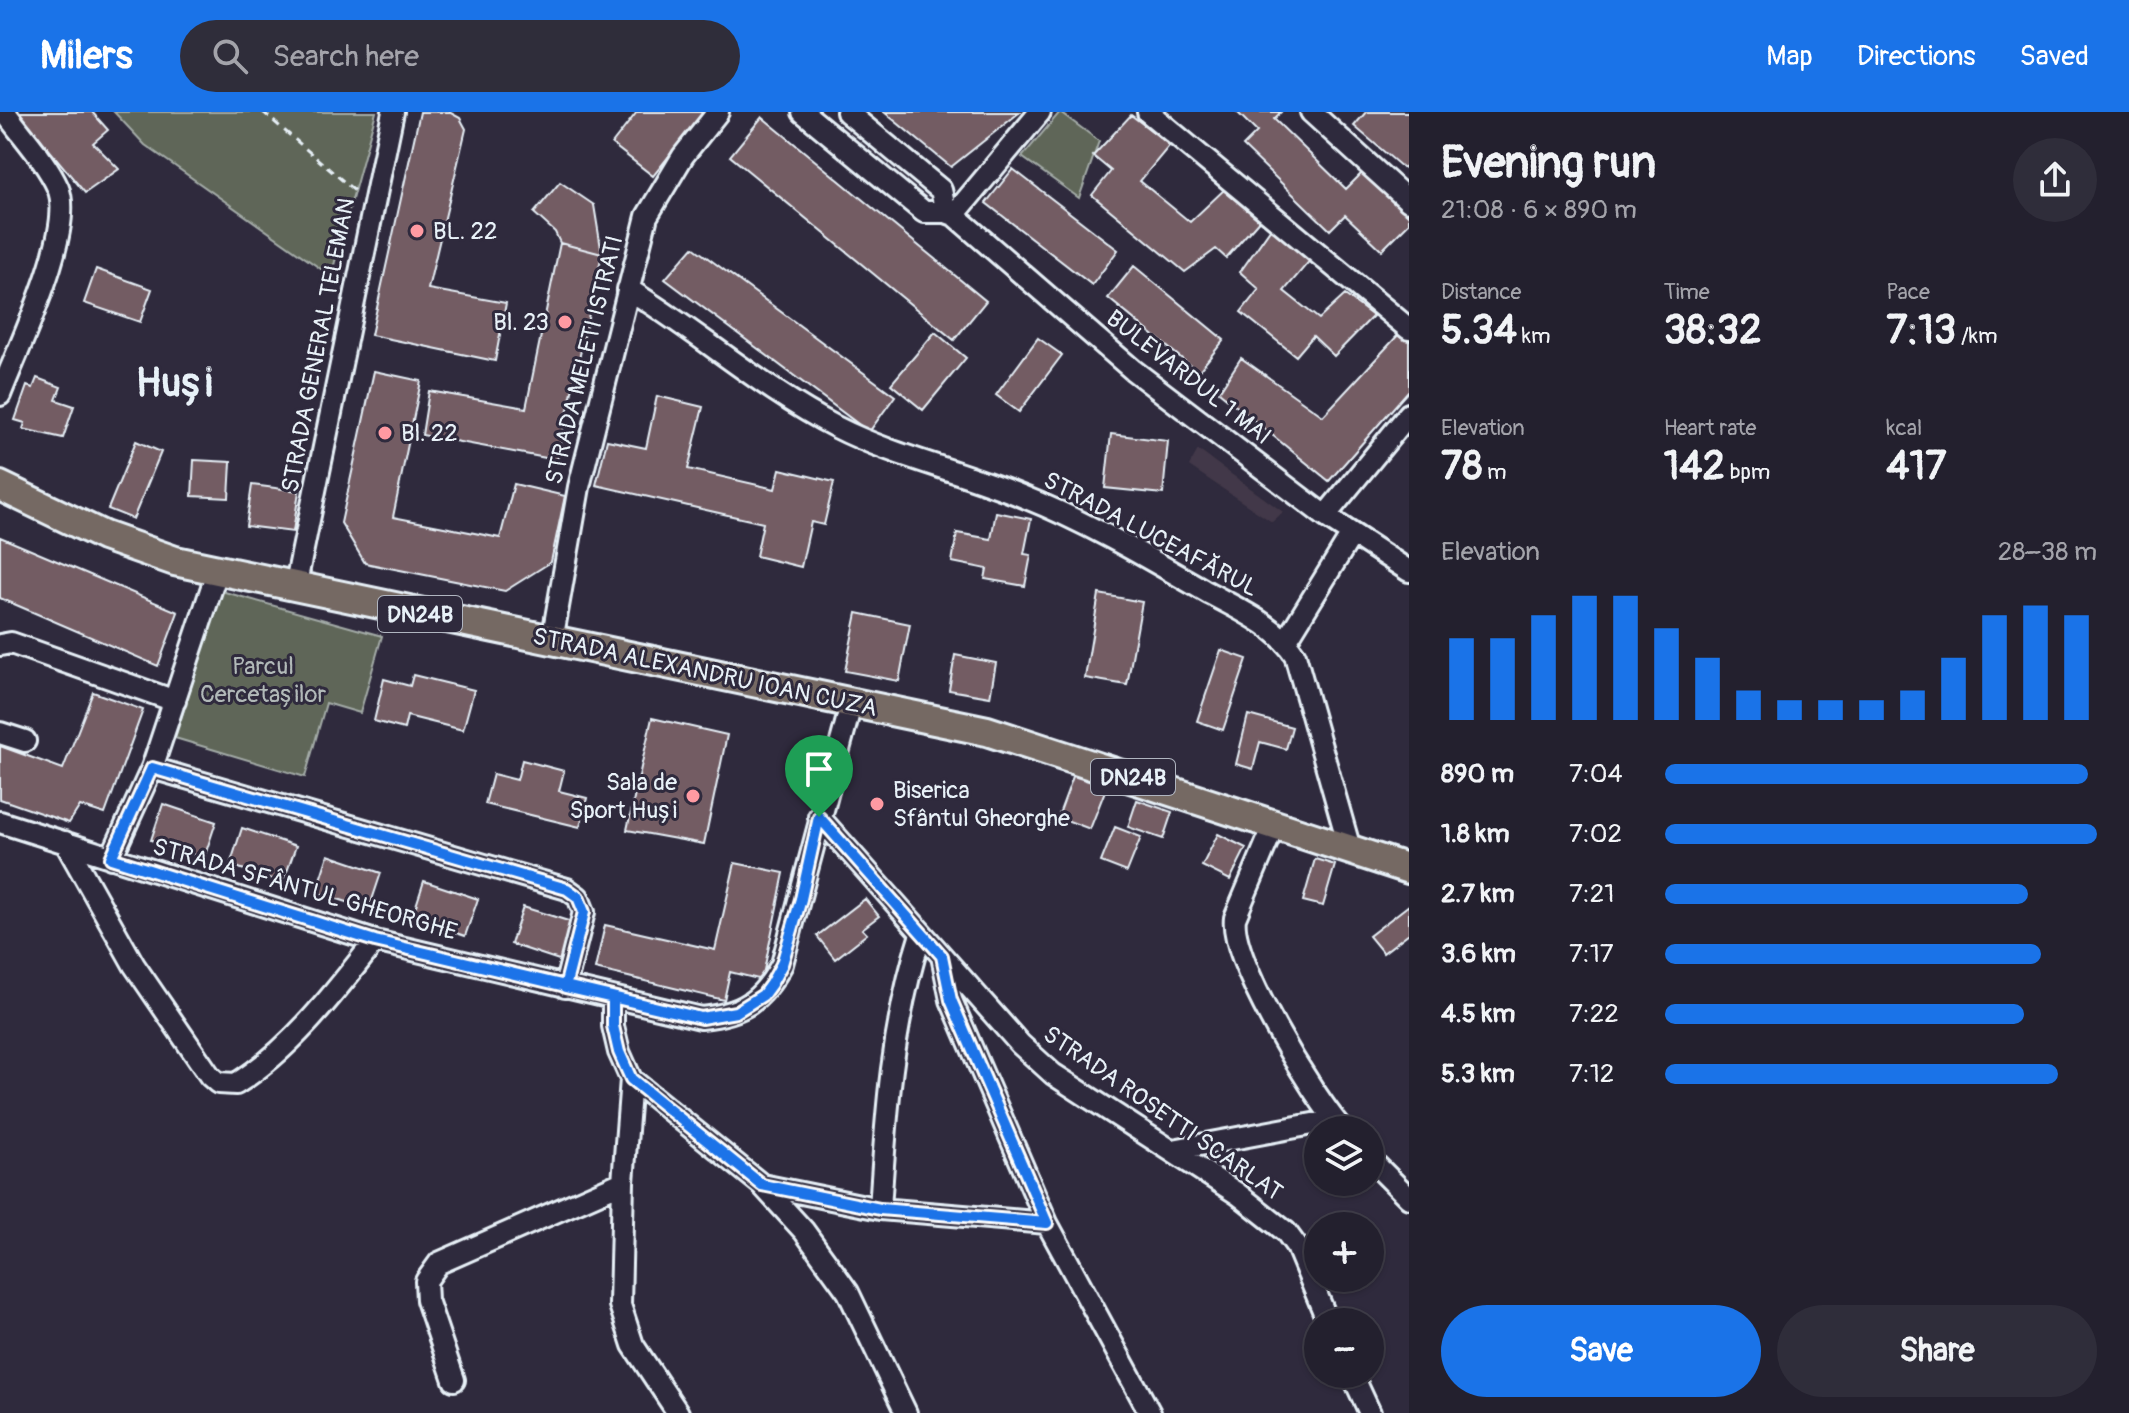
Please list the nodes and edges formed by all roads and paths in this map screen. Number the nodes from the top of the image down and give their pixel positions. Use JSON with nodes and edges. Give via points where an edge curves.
{"nodes":[{"id":1,"x":5,"y":112,"type":"edge"},
{"id":2,"x":263,"y":112,"type":"edge"},
{"id":3,"x":393,"y":112,"type":"edge"},
{"id":4,"x":718,"y":112,"type":"edge"},
{"id":5,"x":803,"y":112,"type":"edge"},
{"id":6,"x":847,"y":112,"type":"edge"},
{"id":7,"x":1040,"y":112,"type":"edge"},
{"id":8,"x":1148,"y":112,"type":"edge"},
{"id":9,"x":1311,"y":112,"type":"edge"},
{"id":10,"x":1409,"y":201,"type":"edge"},
{"id":11,"x":372,"y":206,"type":"junction"},
{"id":12,"x":950,"y":214,"type":"junction"},
{"id":13,"x":628,"y":289,"type":"junction"},
{"id":14,"x":1409,"y":329,"type":"edge"},
{"id":15,"x":0,"y":395,"type":"edge"},
{"id":16,"x":1409,"y":414,"type":"edge"},
{"id":17,"x":0,"y":486,"type":"edge"},
{"id":18,"x":1325,"y":516,"type":"junction"},
{"id":19,"x":1352,"y":534,"type":"junction"},
{"id":20,"x":1409,"y":571,"type":"edge"},
{"id":21,"x":217,"y":572,"type":"junction"},
{"id":22,"x":295,"y":588,"type":"junction"},
{"id":23,"x":552,"y":641,"type":"junction"},
{"id":24,"x":1286,"y":641,"type":"junction"},
{"id":25,"x":0,"y":645,"type":"edge"},
{"id":26,"x":175,"y":701,"type":"junction"},
{"id":27,"x":852,"y":701,"type":"junction"},
{"id":28,"x":0,"y":733,"type":"edge"},
{"id":29,"x":25,"y":741,"type":"dead end"},
{"id":30,"x":152,"y":768,"type":"junction"},
{"id":31,"x":819,"y":817,"type":"junction"},
{"id":32,"x":0,"y":822,"type":"edge"},
{"id":33,"x":1275,"y":823,"type":"junction"},
{"id":34,"x":65,"y":842,"type":"junction"},
{"id":35,"x":1350,"y":849,"type":"junction"},
{"id":36,"x":111,"y":858,"type":"junction"},
{"id":37,"x":1409,"y":869,"type":"edge"},
{"id":38,"x":921,"y":934,"type":"junction"},
{"id":39,"x":375,"y":941,"type":"junction"},
{"id":40,"x":942,"y":956,"type":"junction"},
{"id":41,"x":565,"y":987,"type":"junction"},
{"id":42,"x":613,"y":998,"type":"junction"},
{"id":43,"x":631,"y":1079,"type":"junction"},
{"id":44,"x":1333,"y":1116,"type":"edge"},
{"id":45,"x":1304,"y":1130,"type":"edge"},
{"id":46,"x":1173,"y":1150,"type":"junction"},
{"id":47,"x":1384,"y":1173,"type":"edge"},
{"id":48,"x":623,"y":1182,"type":"junction"},
{"id":49,"x":762,"y":1185,"type":"junction"},
{"id":50,"x":1409,"y":1198,"type":"edge"},
{"id":51,"x":880,"y":1209,"type":"junction"},
{"id":52,"x":1047,"y":1223,"type":"junction"},
{"id":53,"x":1322,"y":1308,"type":"edge"},
{"id":54,"x":454,"y":1380,"type":"dead end"},
{"id":55,"x":1358,"y":1388,"type":"edge"},
{"id":56,"x":678,"y":1413,"type":"edge"},
{"id":57,"x":906,"y":1413,"type":"edge"},
{"id":58,"x":1150,"y":1413,"type":"edge"},
{"id":59,"x":1370,"y":1413,"type":"edge"}],
"edges":[{"from":1,"to":15,"type":"street","via":[[59,190],[62,208],[55,252]]},
{"from":2,"to":11,"type":"path"},
{"from":3,"to":11,"type":"street","name":"STRADA GENERAL TELEMAN"},
{"from":4,"to":13,"type":"street","name":"STRADA MELETI ISTRATI","via":[[683,156],[647,216]]},
{"from":5,"to":12,"type":"street","name":"BULEVARDUL 1 MAI","via":[[924,212]]},
{"from":6,"to":12,"type":"street","name":"BULEVARDUL 1 MAI","via":[[941,190]]},
{"from":7,"to":12,"type":"street"},
{"from":8,"to":14,"type":"street"},
{"from":9,"to":10,"type":"street"},
{"from":11,"to":22,"type":"street","name":"STRADA GENERAL TELEMAN"},
{"from":12,"to":18,"type":"street","name":"BULEVARDUL 1 MAI","via":[[1133,370]]},
{"from":13,"to":23,"type":"street","name":"STRADA MELETI ISTRATI","via":[[579,487]]},
{"from":13,"to":24,"type":"street","name":"STRADA LUCEAFĂRUL","via":[[835,426],[1026,497],[1128,547]]},
{"from":16,"to":18,"type":"street"},
{"from":17,"to":21,"type":"highway","name":"STRADA ALEXANDRU IOAN CUZA","number":"DN24B","via":[[104,536]]},
{"from":18,"to":19,"type":"street","name":"BULEVARDUL 1 MAI"},
{"from":19,"to":20,"type":"street","name":"BULEVARDUL 1 MAI"},
{"from":19,"to":24,"type":"street"},
{"from":21,"to":22,"type":"highway","name":"STRADA ALEXANDRU IOAN CUZA","number":"DN24B"},
{"from":21,"to":26,"type":"street"},
{"from":22,"to":23,"type":"highway","name":"STRADA ALEXANDRU IOAN CUZA","number":"DN24B"},
{"from":23,"to":27,"type":"highway","name":"STRADA ALEXANDRU IOAN CUZA","number":"DN24B"},
{"from":24,"to":35,"type":"street","via":[[1295,655]]},
{"from":25,"to":26,"type":"street","via":[[22,646]]},
{"from":26,"to":30,"type":"street"},
{"from":27,"to":31,"type":"street","name":"STRADA SFÂNTUL GHEORGHE"},
{"from":27,"to":33,"type":"highway","name":"STRADA ALEXANDRU IOAN CUZA","number":"DN24B","via":[[1000,735]]},
{"from":28,"to":29,"type":"street"},
{"from":30,"to":36,"type":"street"},
{"from":30,"to":41,"type":"street","via":[[567,889],[578,897],[584,912]]},
{"from":31,"to":38,"type":"street","name":"STRADA ROSETTI SCARLAT"},
{"from":31,"to":42,"type":"street","name":"STRADA SFÂNTUL GHEORGHE","via":[[782,964],[763,995],[736,1012],[701,1018]]},
{"from":32,"to":34,"type":"street","name":"STRADA SFÂNTUL GHEORGHE"},
{"from":33,"to":35,"type":"highway","name":"STRADA ALEXANDRU IOAN CUZA","number":"DN24B"},
{"from":33,"to":44,"type":"street","via":[[1233,932],[1251,984]]},
{"from":34,"to":36,"type":"street","name":"STRADA SFÂNTUL GHEORGHE"},
{"from":34,"to":39,"type":"street","via":[[146,984],[210,1076],[227,1085],[244,1079],[318,1012]]},
{"from":35,"to":37,"type":"highway","name":"STRADA ALEXANDRU IOAN CUZA","number":"DN24B"},
{"from":36,"to":39,"type":"street","name":"STRADA SFÂNTUL GHEORGHE"},
{"from":38,"to":40,"type":"street","name":"STRADA ROSETTI SCARLAT"},
{"from":38,"to":51,"type":"street","via":[[897,1030]]},
{"from":39,"to":41,"type":"street","name":"STRADA SFÂNTUL GHEORGHE"},
{"from":40,"to":46,"type":"street","name":"STRADA ROSETTI SCARLAT","via":[[1053,1074]]},
{"from":40,"to":52,"type":"street","via":[[951,1000]]},
{"from":41,"to":42,"type":"street","name":"STRADA SFÂNTUL GHEORGHE"},
{"from":42,"to":43,"type":"street","via":[[613,1026]]},
{"from":43,"to":48,"type":"street"},
{"from":43,"to":49,"type":"street"},
{"from":45,"to":46,"type":"street"},
{"from":46,"to":53,"type":"street","name":"STRADA ROSETTI SCARLAT","via":[[1286,1232]]},
{"from":47,"to":50,"type":"street"},
{"from":48,"to":54,"type":"street","via":[[439,1263],[426,1281],[427,1300]]},
{"from":48,"to":56,"type":"street","via":[[619,1280],[625,1327]]},
{"from":49,"to":51,"type":"street"},
{"from":49,"to":57,"type":"street","via":[[848,1292]]},
{"from":51,"to":52,"type":"street"},
{"from":52,"to":58,"type":"street"},
{"from":55,"to":59,"type":"street"}]}
